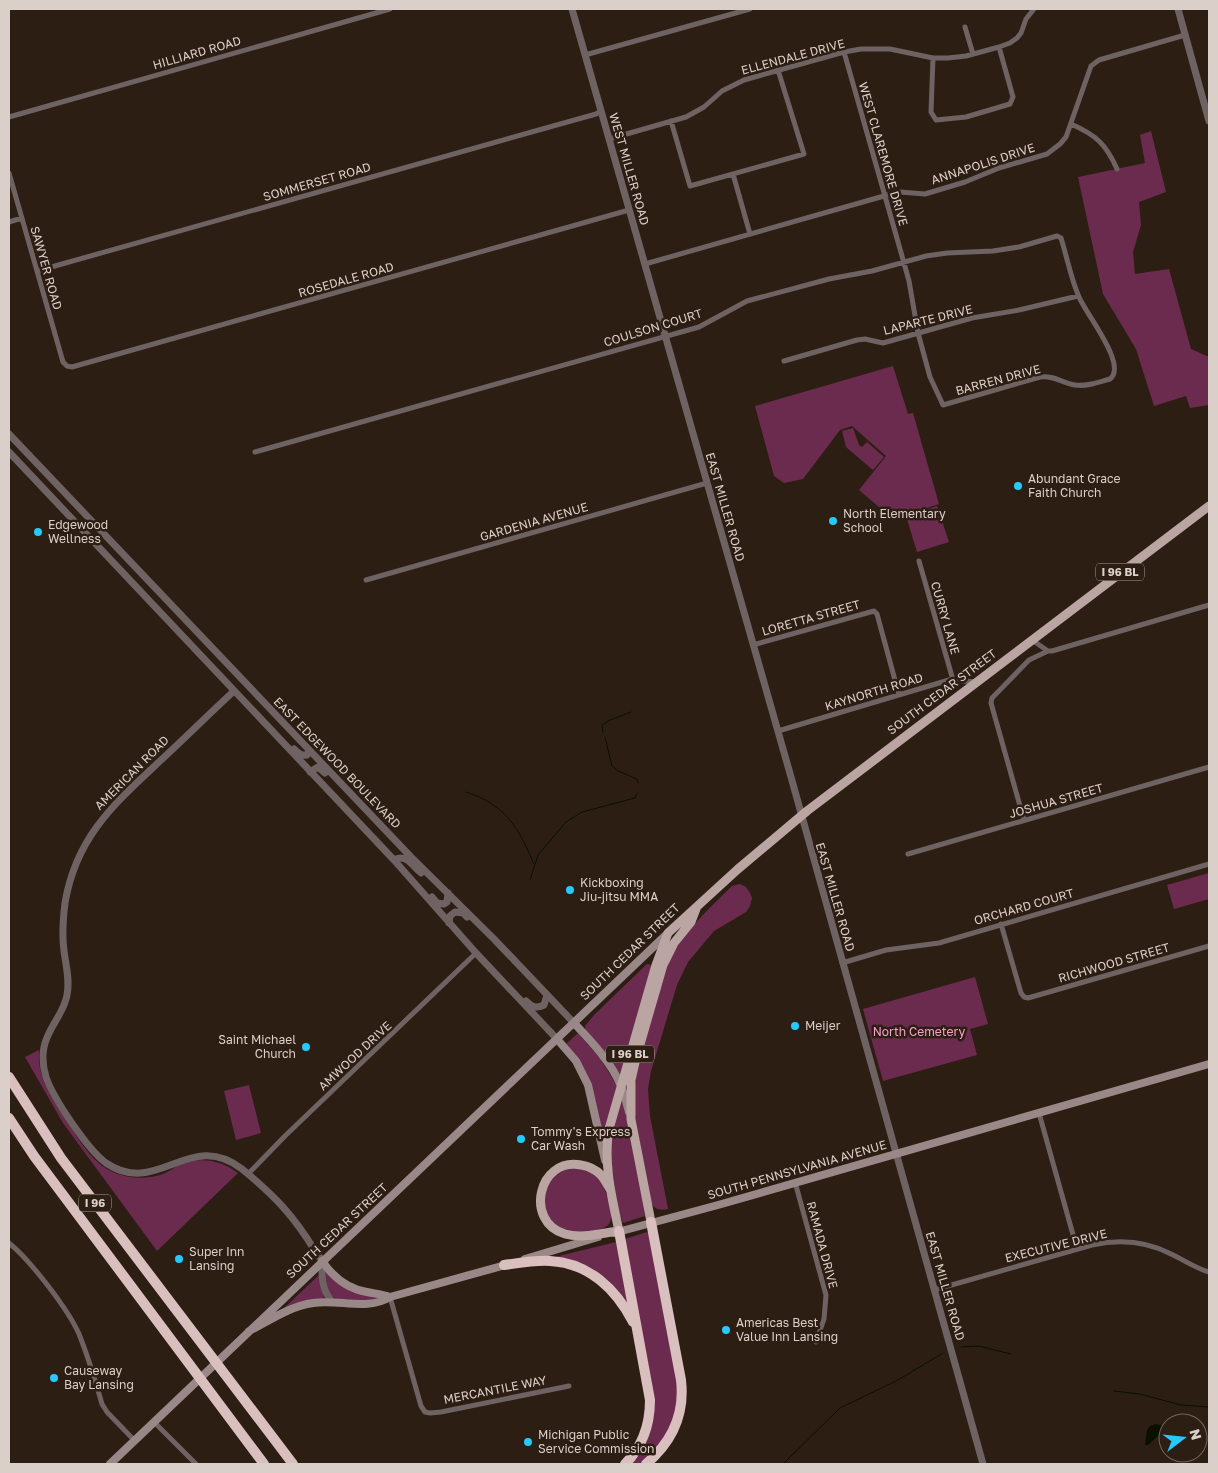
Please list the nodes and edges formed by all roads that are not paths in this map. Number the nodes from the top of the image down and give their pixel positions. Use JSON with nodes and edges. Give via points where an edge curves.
{"nodes":[{"id":1,"x":390,"y":9,"type":"edge"},
{"id":2,"x":572,"y":9,"type":"edge"},
{"id":3,"x":750,"y":9,"type":"edge"},
{"id":4,"x":1034,"y":9,"type":"edge"},
{"id":5,"x":1178,"y":9,"type":"edge"},
{"id":6,"x":965,"y":27,"type":"dead end"},
{"id":7,"x":1185,"y":35,"type":"junction"},
{"id":8,"x":999,"y":47,"type":"junction"},
{"id":9,"x":844,"y":52,"type":"junction"},
{"id":10,"x":973,"y":54,"type":"junction"},
{"id":11,"x":585,"y":55,"type":"junction"},
{"id":12,"x":933,"y":58,"type":"junction"},
{"id":13,"x":778,"y":70,"type":"junction"},
{"id":14,"x":601,"y":112,"type":"junction"},
{"id":15,"x":9,"y":117,"type":"edge"},
{"id":16,"x":1209,"y":120,"type":"edge"},
{"id":17,"x":671,"y":121,"type":"junction"},
{"id":18,"x":1071,"y":124,"type":"junction"},
{"id":19,"x":609,"y":139,"type":"junction"},
{"id":20,"x":1117,"y":169,"type":"dead end"},
{"id":21,"x":9,"y":173,"type":"edge"},
{"id":22,"x":733,"y":174,"type":"junction"},
{"id":23,"x":884,"y":196,"type":"junction"},
{"id":24,"x":629,"y":210,"type":"junction"},
{"id":25,"x":22,"y":218,"type":"junction"},
{"id":26,"x":9,"y":222,"type":"edge"},
{"id":27,"x":750,"y":234,"type":"junction"},
{"id":28,"x":903,"y":262,"type":"junction"},
{"id":29,"x":645,"y":264,"type":"junction"},
{"id":30,"x":37,"y":271,"type":"junction"},
{"id":31,"x":1078,"y":296,"type":"junction"},
{"id":32,"x":918,"y":333,"type":"junction"},
{"id":33,"x":665,"y":335,"type":"junction"},
{"id":34,"x":784,"y":361,"type":"dead end"},
{"id":35,"x":67,"y":366,"type":"joint"},
{"id":36,"x":943,"y":405,"type":"joint"},
{"id":37,"x":9,"y":436,"type":"edge"},
{"id":38,"x":9,"y":452,"type":"edge"},
{"id":39,"x":255,"y":452,"type":"dead end"},
{"id":40,"x":26,"y":470,"type":"junction"},
{"id":41,"x":707,"y":483,"type":"junction"},
{"id":42,"x":67,"y":496,"type":"junction"},
{"id":43,"x":1209,"y":506,"type":"edge"},
{"id":44,"x":919,"y":561,"type":"dead end"},
{"id":45,"x":127,"y":576,"type":"junction"},
{"id":46,"x":366,"y":580,"type":"dead end"},
{"id":47,"x":162,"y":595,"type":"junction"},
{"id":48,"x":148,"y":600,"type":"junction"},
{"id":49,"x":1209,"y":605,"type":"edge"},
{"id":50,"x":182,"y":616,"type":"junction"},
{"id":51,"x":1032,"y":640,"type":"junction"},
{"id":52,"x":186,"y":641,"type":"junction"},
{"id":53,"x":753,"y":645,"type":"junction"},
{"id":54,"x":1048,"y":651,"type":"junction"},
{"id":55,"x":236,"y":673,"type":"junction"},
{"id":56,"x":953,"y":680,"type":"junction"},
{"id":57,"x":976,"y":682,"type":"junction"},
{"id":58,"x":234,"y":691,"type":"junction"},
{"id":59,"x":899,"y":695,"type":"junction"},
{"id":60,"x":252,"y":710,"type":"junction"},
{"id":61,"x":778,"y":731,"type":"junction"},
{"id":62,"x":309,"y":750,"type":"junction"},
{"id":63,"x":1209,"y":767,"type":"edge"},
{"id":64,"x":310,"y":772,"type":"junction"},
{"id":65,"x":353,"y":797,"type":"junction"},
{"id":66,"x":802,"y":815,"type":"junction"},
{"id":67,"x":1024,"y":820,"type":"junction"},
{"id":68,"x":908,"y":854,"type":"dead end"},
{"id":69,"x":394,"y":860,"type":"junction"},
{"id":70,"x":1209,"y":864,"type":"edge"},
{"id":71,"x":401,"y":868,"type":"junction"},
{"id":72,"x":438,"y":884,"type":"junction"},
{"id":73,"x":448,"y":893,"type":"junction"},
{"id":74,"x":697,"y":906,"type":"junction"},
{"id":75,"x":449,"y":923,"type":"junction"},
{"id":76,"x":1001,"y":924,"type":"junction"},
{"id":77,"x":668,"y":933,"type":"junction"},
{"id":78,"x":1209,"y":946,"type":"edge"},
{"id":79,"x":476,"y":953,"type":"junction"},
{"id":80,"x":508,"y":954,"type":"junction"},
{"id":81,"x":842,"y":963,"type":"junction"},
{"id":82,"x":489,"y":967,"type":"junction"},
{"id":83,"x":548,"y":995,"type":"junction"},
{"id":84,"x":574,"y":1023,"type":"junction"},
{"id":85,"x":557,"y":1039,"type":"junction"},
{"id":86,"x":1209,"y":1064,"type":"edge"},
{"id":87,"x":9,"y":1077,"type":"edge"},
{"id":88,"x":621,"y":1086,"type":"junction"},
{"id":89,"x":1038,"y":1113,"type":"junction"},
{"id":90,"x":9,"y":1118,"type":"edge"},
{"id":91,"x":631,"y":1119,"type":"junction"},
{"id":92,"x":896,"y":1154,"type":"junction"},
{"id":93,"x":248,"y":1174,"type":"junction"},
{"id":94,"x":608,"y":1177,"type":"junction"},
{"id":95,"x":795,"y":1182,"type":"junction"},
{"id":96,"x":611,"y":1191,"type":"junction"},
{"id":97,"x":651,"y":1222,"type":"junction"},
{"id":98,"x":619,"y":1231,"type":"junction"},
{"id":99,"x":9,"y":1243,"type":"edge"},
{"id":100,"x":1077,"y":1249,"type":"junction"},
{"id":101,"x":322,"y":1262,"type":"junction"},
{"id":102,"x":504,"y":1265,"type":"junction"},
{"id":103,"x":1209,"y":1272,"type":"edge"},
{"id":104,"x":934,"y":1290,"type":"junction"},
{"id":105,"x":390,"y":1297,"type":"junction"},
{"id":106,"x":333,"y":1302,"type":"junction"},
{"id":107,"x":249,"y":1331,"type":"junction"},
{"id":108,"x":639,"y":1334,"type":"junction"},
{"id":109,"x":816,"y":1342,"type":"dead end"},
{"id":110,"x":569,"y":1386,"type":"dead end"},
{"id":111,"x":154,"y":1422,"type":"junction"},
{"id":112,"x":134,"y":1440,"type":"junction"},
{"id":113,"x":110,"y":1464,"type":"edge"},
{"id":114,"x":196,"y":1464,"type":"edge"},
{"id":115,"x":264,"y":1464,"type":"edge"},
{"id":116,"x":293,"y":1464,"type":"edge"},
{"id":117,"x":625,"y":1464,"type":"edge"},
{"id":118,"x":646,"y":1464,"type":"edge"},
{"id":119,"x":983,"y":1464,"type":"edge"}],
"edges":[{"from":1,"to":15,"type":"street","name":"HILLIARD ROAD"},
{"from":2,"to":11,"type":"street","name":"WEST MILLER ROAD"},
{"from":3,"to":11,"type":"street"},
{"from":4,"to":8,"type":"street","name":"ELLENDALE DRIVE","via":[[1017,38]]},
{"from":5,"to":7,"type":"street"},
{"from":6,"to":10,"type":"street"},
{"from":7,"to":16,"type":"street"},
{"from":7,"to":18,"type":"street","name":"ANNAPOLIS DRIVE","via":[[1099,60],[1091,66]]},
{"from":8,"to":10,"type":"street","name":"ELLENDALE DRIVE"},
{"from":8,"to":12,"type":"street","via":[[1013,97],[1010,104],[966,117],[936,120],[932,116]]},
{"from":9,"to":12,"type":"street","name":"ELLENDALE DRIVE","via":[[890,49]]},
{"from":9,"to":13,"type":"street","name":"ELLENDALE DRIVE"},
{"from":9,"to":23,"type":"street","name":"WEST CLAREMORE DRIVE"},
{"from":10,"to":12,"type":"street","name":"ELLENDALE DRIVE"},
{"from":11,"to":14,"type":"street","name":"WEST MILLER ROAD"},
{"from":13,"to":17,"type":"street","name":"ELLENDALE DRIVE","via":[[732,85],[696,112]]},
{"from":13,"to":22,"type":"street","via":[[804,154]]},
{"from":14,"to":19,"type":"street","name":"WEST MILLER ROAD"},
{"from":14,"to":30,"type":"street","name":"SOMMERSET ROAD"},
{"from":17,"to":19,"type":"street","name":"ELLENDALE DRIVE"},
{"from":17,"to":22,"type":"street","via":[[690,186]]},
{"from":18,"to":20,"type":"street","via":[[1096,137],[1108,150]]},
{"from":18,"to":23,"type":"street","name":"ANNAPOLIS DRIVE","via":[[1066,137],[1047,154],[925,194],[900,192]]},
{"from":19,"to":24,"type":"street","name":"WEST MILLER ROAD"},
{"from":21,"to":25,"type":"street","name":"SAWYER ROAD"},
{"from":22,"to":27,"type":"street"},
{"from":23,"to":27,"type":"street","name":"ANNAPOLIS DRIVE"},
{"from":23,"to":28,"type":"street","name":"WEST CLAREMORE DRIVE"},
{"from":24,"to":29,"type":"street","name":"WEST MILLER ROAD"},
{"from":24,"to":35,"type":"street","name":"ROSEDALE ROAD"},
{"from":25,"to":26,"type":"street"},
{"from":25,"to":30,"type":"street","name":"SAWYER ROAD"},
{"from":27,"to":29,"type":"street","name":"ANNAPOLIS DRIVE"},
{"from":28,"to":31,"type":"street","name":"COULSON COURT","via":[[946,253],[1008,249],[1057,236],[1061,238]]},
{"from":28,"to":32,"type":"street","name":"WEST CLAREMORE DRIVE"},
{"from":28,"to":33,"type":"street","name":"COULSON COURT","via":[[747,302],[706,324]]},
{"from":29,"to":33,"type":"street","name":"WEST MILLER ROAD"},
{"from":30,"to":35,"type":"street","name":"SAWYER ROAD","via":[[63,362]]},
{"from":31,"to":32,"type":"street","name":"LAPARTE DRIVE"},
{"from":31,"to":36,"type":"street","name":"BARREN DRIVE","via":[[1110,350],[1116,368],[1110,379],[1082,386],[1052,377],[1040,377]]},
{"from":32,"to":34,"type":"street","name":"LAPARTE DRIVE","via":[[883,343],[857,340]]},
{"from":32,"to":36,"type":"street","name":"WEST CLAREMORE DRIVE","via":[[930,377]]},
{"from":33,"to":39,"type":"street","name":"COULSON COURT"},
{"from":33,"to":41,"type":"street","name":"EAST MILLER ROAD"},
{"from":37,"to":42,"type":"street","name":"EAST EDGEWOOD BOULEVARD"},
{"from":38,"to":40,"type":"street"},
{"from":40,"to":42,"type":"street","via":[[36,470],[59,494]]},
{"from":40,"to":45,"type":"street"},
{"from":41,"to":46,"type":"street","name":"GARDENIA AVENUE"},
{"from":41,"to":53,"type":"street","name":"EAST MILLER ROAD"},
{"from":42,"to":47,"type":"street","name":"EAST EDGEWOOD BOULEVARD"},
{"from":43,"to":51,"type":"main road","name":"SOUTH CEDAR STREET","number":"I 96 BL"},
{"from":44,"to":56,"type":"street","name":"CURRY LANE"},
{"from":45,"to":47,"type":"street","via":[[136,575]]},
{"from":45,"to":48,"type":"street"},
{"from":47,"to":50,"type":"street","name":"EAST EDGEWOOD BOULEVARD"},
{"from":48,"to":50,"type":"street","via":[[175,623],[180,622]]},
{"from":48,"to":52,"type":"street","name":"EAST EDGEWOOD BOULEVARD"},
{"from":49,"to":54,"type":"street"},
{"from":50,"to":55,"type":"street","name":"EAST EDGEWOOD BOULEVARD"},
{"from":51,"to":54,"type":"street"},
{"from":51,"to":57,"type":"main road","name":"SOUTH CEDAR STREET","number":"I 96 BL"},
{"from":52,"to":55,"type":"street","via":[[190,635],[196,636],[228,670]]},
{"from":52,"to":58,"type":"street","name":"EAST EDGEWOOD BOULEVARD"},
{"from":53,"to":59,"type":"street","name":"LORETTA STREET","via":[[874,611]]},
{"from":53,"to":61,"type":"street","name":"EAST MILLER ROAD"},
{"from":54,"to":67,"type":"street","via":[[1029,660],[994,694],[991,703]]},
{"from":55,"to":62,"type":"street","name":"EAST EDGEWOOD BOULEVARD"},
{"from":56,"to":57,"type":"street","name":"KAYNORTH ROAD"},
{"from":56,"to":59,"type":"street","name":"KAYNORTH ROAD"},
{"from":57,"to":66,"type":"main road","name":"SOUTH CEDAR STREET","number":"I 96 BL"},
{"from":58,"to":60,"type":"street","name":"EAST EDGEWOOD BOULEVARD"},
{"from":58,"to":93,"type":"street","name":"AMERICAN ROAD","via":[[114,806],[83,848],[71,878],[64,910],[67,996],[46,1040],[43,1062],[48,1084],[66,1112],[92,1148],[112,1166],[144,1173],[187,1158],[205,1156],[228,1160]]},
{"from":59,"to":61,"type":"street","name":"KAYNORTH ROAD"},
{"from":60,"to":62,"type":"street","via":[[260,713],[297,753],[307,755]]},
{"from":60,"to":64,"type":"street","name":"EAST EDGEWOOD BOULEVARD"},
{"from":61,"to":66,"type":"street","name":"EAST MILLER ROAD"},
{"from":62,"to":65,"type":"street","name":"EAST EDGEWOOD BOULEVARD"},
{"from":63,"to":67,"type":"street","name":"JOSHUA STREET"},
{"from":64,"to":65,"type":"street","via":[[315,767],[320,768]]},
{"from":64,"to":69,"type":"street","name":"EAST EDGEWOOD BOULEVARD"},
{"from":65,"to":72,"type":"street","name":"EAST EDGEWOOD BOULEVARD"},
{"from":66,"to":74,"type":"main road","name":"SOUTH CEDAR STREET","number":"I 96 BL"},
{"from":66,"to":81,"type":"street","name":"EAST MILLER ROAD"},
{"from":67,"to":68,"type":"street","name":"JOSHUA STREET"},
{"from":69,"to":71,"type":"street","name":"EAST EDGEWOOD BOULEVARD"},
{"from":69,"to":72,"type":"street","via":[[403,858]]},
{"from":70,"to":76,"type":"street","name":"ORCHARD COURT"},
{"from":71,"to":73,"type":"street","via":[[410,872],[437,903],[447,902]]},
{"from":71,"to":75,"type":"street","name":"EAST EDGEWOOD BOULEVARD"},
{"from":72,"to":73,"type":"street","name":"EAST EDGEWOOD BOULEVARD"},
{"from":73,"to":80,"type":"street","name":"EAST EDGEWOOD BOULEVARD"},
{"from":74,"to":77,"type":"main road","name":"SOUTH CEDAR STREET","number":"I 96 BL"},
{"from":74,"to":91,"type":"main road","number":"I 96 BL","via":[[691,922],[668,954],[658,980],[632,1075]]},
{"from":75,"to":79,"type":"street","name":"EAST EDGEWOOD BOULEVARD"},
{"from":75,"to":80,"type":"street","via":[[452,913],[463,913]]},
{"from":76,"to":78,"type":"street","name":"RICHWOOD STREET","via":[[1021,993],[1032,998]]},
{"from":76,"to":81,"type":"street","name":"ORCHARD COURT","via":[[939,943],[886,950]]},
{"from":77,"to":84,"type":"main road","name":"SOUTH CEDAR STREET"},
{"from":77,"to":88,"type":"main road","number":"I 96 BL"},
{"from":79,"to":82,"type":"street","name":"EAST EDGEWOOD BOULEVARD"},
{"from":79,"to":93,"type":"street","name":"AMWOOD DRIVE"},
{"from":80,"to":83,"type":"street","name":"EAST EDGEWOOD BOULEVARD"},
{"from":81,"to":92,"type":"street","name":"EAST MILLER ROAD"},
{"from":82,"to":83,"type":"street","via":[[502,975],[531,1006],[544,1005]]},
{"from":82,"to":85,"type":"street","name":"EAST EDGEWOOD BOULEVARD"},
{"from":83,"to":84,"type":"street","name":"EAST EDGEWOOD BOULEVARD"},
{"from":84,"to":85,"type":"main road","name":"SOUTH CEDAR STREET"},
{"from":84,"to":88,"type":"main road","name":"EAST EDGEWOOD BOULEVARD","via":[[605,1059]]},
{"from":85,"to":94,"type":"main road","name":"EAST EDGEWOOD BOULEVARD","via":[[576,1061],[588,1085]]},
{"from":85,"to":101,"type":"main road","name":"SOUTH CEDAR STREET"},
{"from":86,"to":89,"type":"main road","name":"SOUTH PENNSYLVANIA AVENUE"},
{"from":87,"to":116,"type":"highway","number":"I 96","via":[[61,1158]]},
{"from":88,"to":91,"type":"main road","name":"EAST EDGEWOOD BOULEVARD"},
{"from":88,"to":94,"type":"main road","number":"I 96 BL","via":[[608,1133]]},
{"from":89,"to":92,"type":"main road","name":"SOUTH PENNSYLVANIA AVENUE"},
{"from":89,"to":100,"type":"street"},
{"from":90,"to":115,"type":"highway","number":"I 96"},
{"from":91,"to":97,"type":"main road","number":"I 96 BL"},
{"from":92,"to":95,"type":"main road","name":"SOUTH PENNSYLVANIA AVENUE"},
{"from":92,"to":104,"type":"street","name":"EAST MILLER ROAD"},
{"from":93,"to":101,"type":"street","name":"AMERICAN ROAD","via":[[293,1217]]},
{"from":94,"to":96,"type":"main road","number":"I 96 BL"},
{"from":95,"to":97,"type":"main road","name":"SOUTH PENNSYLVANIA AVENUE"},
{"from":95,"to":109,"type":"street","name":"RAMADA DRIVE","via":[[826,1295],[824,1319]]},
{"from":96,"to":98,"type":"main road","number":"I 96 BL"},
{"from":96,"to":98,"type":"main road","via":[[595,1170],[566,1165],[554,1171],[546,1181],[541,1192],[541,1207],[549,1224],[565,1234],[578,1236]]},
{"from":97,"to":98,"type":"main road","name":"SOUTH PENNSYLVANIA AVENUE"},
{"from":97,"to":118,"type":"highway","number":"I 96 BL","via":[[682,1392],[680,1414],[672,1435]]},
{"from":98,"to":102,"type":"main road","name":"SOUTH PENNSYLVANIA AVENUE"},
{"from":98,"to":108,"type":"highway","number":"I 96 BL"},
{"from":99,"to":112,"type":"street","via":[[25,1258],[72,1320],[102,1404]]},
{"from":100,"to":103,"type":"street","name":"EXECUTIVE DRIVE","via":[[1109,1242],[1140,1242]]},
{"from":100,"to":104,"type":"street","name":"EXECUTIVE DRIVE"},
{"from":101,"to":105,"type":"main road","name":"SOUTH PENNSYLVANIA AVENUE","via":[[335,1277],[350,1286]]},
{"from":101,"to":106,"type":"street","via":[[325,1293]]},
{"from":101,"to":107,"type":"main road","name":"SOUTH CEDAR STREET"},
{"from":102,"to":105,"type":"main road","name":"SOUTH PENNSYLVANIA AVENUE"},
{"from":102,"to":108,"type":"highway","via":[[551,1261],[590,1273],[620,1299]]},
{"from":104,"to":119,"type":"street","name":"EAST MILLER ROAD"},
{"from":105,"to":106,"type":"main road","name":"SOUTH PENNSYLVANIA AVENUE","via":[[368,1304]]},
{"from":105,"to":110,"type":"street","name":"MERCANTILE WAY","via":[[425,1412],[441,1412]]},
{"from":106,"to":107,"type":"main road","name":"SOUTH PENNSYLVANIA AVENUE","via":[[299,1306]]},
{"from":107,"to":111,"type":"main road","name":"SOUTH CEDAR STREET"},
{"from":108,"to":117,"type":"highway","number":"I 96 BL","via":[[650,1393],[650,1411],[643,1437]]},
{"from":111,"to":112,"type":"main road","name":"SOUTH CEDAR STREET"},
{"from":111,"to":114,"type":"street"},
{"from":112,"to":113,"type":"main road","name":"SOUTH CEDAR STREET"}]}
